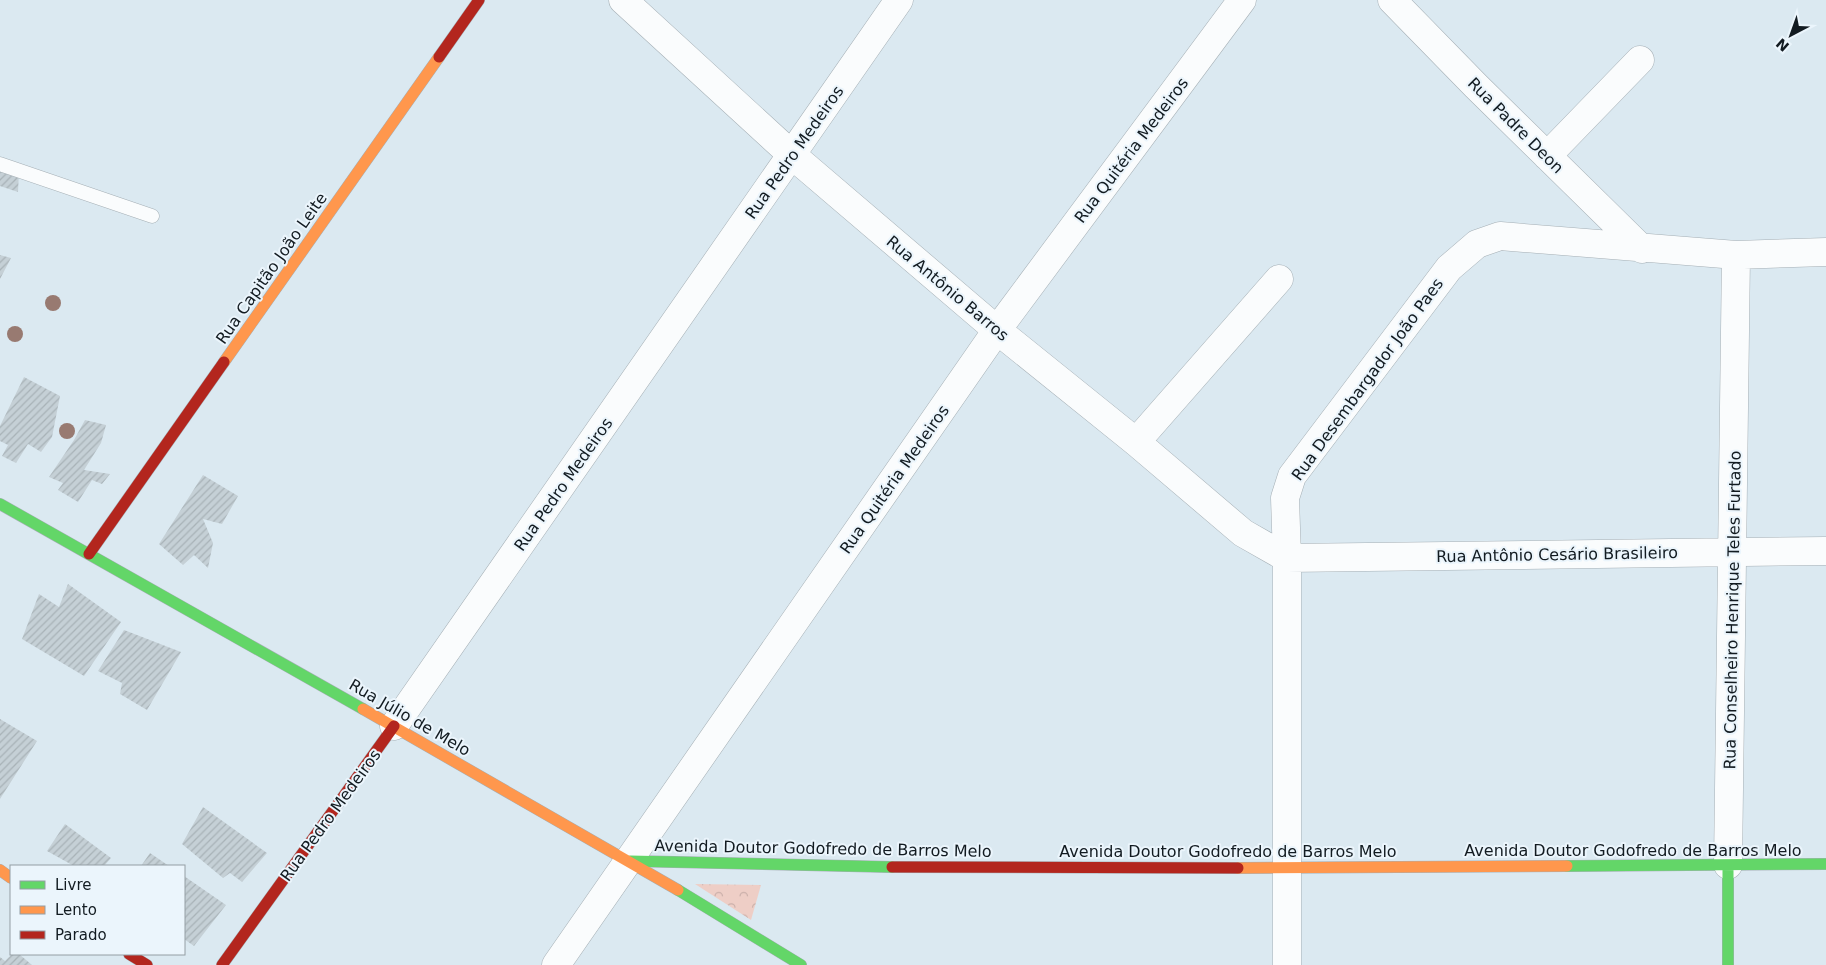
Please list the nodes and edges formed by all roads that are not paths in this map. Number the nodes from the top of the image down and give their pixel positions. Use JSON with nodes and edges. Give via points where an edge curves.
{"nodes":[{"id":1,"x":479,"y":0,"type":"edge"},
{"id":2,"x":623,"y":0,"type":"edge"},
{"id":3,"x":899,"y":0,"type":"edge"},
{"id":4,"x":1242,"y":0,"type":"edge"},
{"id":5,"x":1392,"y":0,"type":"edge"},
{"id":6,"x":1640,"y":60,"type":"dead end"},
{"id":7,"x":792,"y":155,"type":"junction"},
{"id":8,"x":1546,"y":156,"type":"junction"},
{"id":9,"x":0,"y":164,"type":"edge"},
{"id":10,"x":152,"y":216,"type":"dead end"},
{"id":11,"x":1642,"y":249,"type":"junction"},
{"id":12,"x":1826,"y":252,"type":"edge"},
{"id":13,"x":1736,"y":255,"type":"junction"},
{"id":14,"x":1279,"y":279,"type":"dead end"},
{"id":15,"x":997,"y":330,"type":"junction"},
{"id":16,"x":1136,"y":442,"type":"junction"},
{"id":17,"x":0,"y":504,"type":"edge"},
{"id":18,"x":1733,"y":551,"type":"junction"},
{"id":19,"x":1826,"y":551,"type":"edge"},
{"id":20,"x":90,"y":554,"type":"junction"},
{"id":21,"x":1287,"y":558,"type":"junction"},
{"id":22,"x":394,"y":726,"type":"junction"},
{"id":23,"x":630,"y":861,"type":"junction"},
{"id":24,"x":1826,"y":864,"type":"edge"},
{"id":25,"x":1728,"y":865,"type":"junction"},
{"id":26,"x":1288,"y":869,"type":"junction"},
{"id":27,"x":131,"y":955,"type":"edge"},
{"id":28,"x":147,"y":965,"type":"edge"},
{"id":29,"x":222,"y":965,"type":"edge"},
{"id":30,"x":556,"y":965,"type":"edge"},
{"id":31,"x":801,"y":965,"type":"edge"},
{"id":32,"x":1287,"y":965,"type":"edge"},
{"id":33,"x":1728,"y":965,"type":"edge"}],
"edges":[{"from":1,"to":20,"type":"street","name":"Rua Capitão João Leite"},
{"from":2,"to":7,"type":"street","name":"Rua Antônio Barros"},
{"from":3,"to":7,"type":"street","name":"Rua Pedro Medeiros"},
{"from":4,"to":15,"type":"street","name":"Rua Quitéria Medeiros"},
{"from":5,"to":8,"type":"street","name":"Rua Padre Deon"},
{"from":6,"to":8,"type":"street"},
{"from":7,"to":15,"type":"street","name":"Rua Antônio Barros"},
{"from":7,"to":22,"type":"street","name":"Rua Pedro Medeiros"},
{"from":8,"to":11,"type":"street","name":"Rua Padre Deon"},
{"from":9,"to":10,"type":"lane"},
{"from":11,"to":13,"type":"street","name":"Rua Desembargador João Paes"},
{"from":11,"to":21,"type":"street","name":"Rua Desembargador João Paes","via":[[1500,236],[1477,244],[1449,268],[1292,476],[1285,498]]},
{"from":12,"to":13,"type":"street","name":"Rua Desembargador João Paes"},
{"from":13,"to":18,"type":"street","name":"Rua Conselheiro Henrique Teles Furtado"},
{"from":14,"to":16,"type":"street"},
{"from":15,"to":16,"type":"street","name":"Rua Antônio Barros"},
{"from":15,"to":23,"type":"street","name":"Rua Quitéria Medeiros"},
{"from":16,"to":21,"type":"street","name":"Rua Antônio Barros","via":[[1243,533]]},
{"from":17,"to":20,"type":"street","name":"Rua Júlio de Melo"},
{"from":18,"to":19,"type":"street","name":"Rua Antônio Cesário Brasileiro"},
{"from":18,"to":21,"type":"street","name":"Rua Antônio Cesário Brasileiro"},
{"from":18,"to":25,"type":"street","name":"Rua Conselheiro Henrique Teles Furtado"},
{"from":20,"to":22,"type":"street","name":"Rua Júlio de Melo"},
{"from":21,"to":26,"type":"street","name":"Rua Desembargador João Paes"},
{"from":22,"to":23,"type":"street","name":"Rua Júlio de Melo"},
{"from":22,"to":29,"type":"street","name":"Rua Pedro Medeiros"},
{"from":23,"to":26,"type":"street","name":"Avenida Doutor Godofredo de Barros Melo","via":[[794,866]]},
{"from":23,"to":30,"type":"street","name":"Rua Quitéria Medeiros"},
{"from":23,"to":31,"type":"street","name":"Rua Júlio de Melo"},
{"from":24,"to":25,"type":"street","name":"Avenida Doutor Godofredo de Barros Melo"},
{"from":25,"to":26,"type":"street","name":"Avenida Doutor Godofredo de Barros Melo"},
{"from":25,"to":33,"type":"street","name":"Rua Conselheiro Henrique Teles Furtado"},
{"from":26,"to":32,"type":"street","name":"Rua Desembargador João Paes"},
{"from":27,"to":28,"type":"street"}]}
